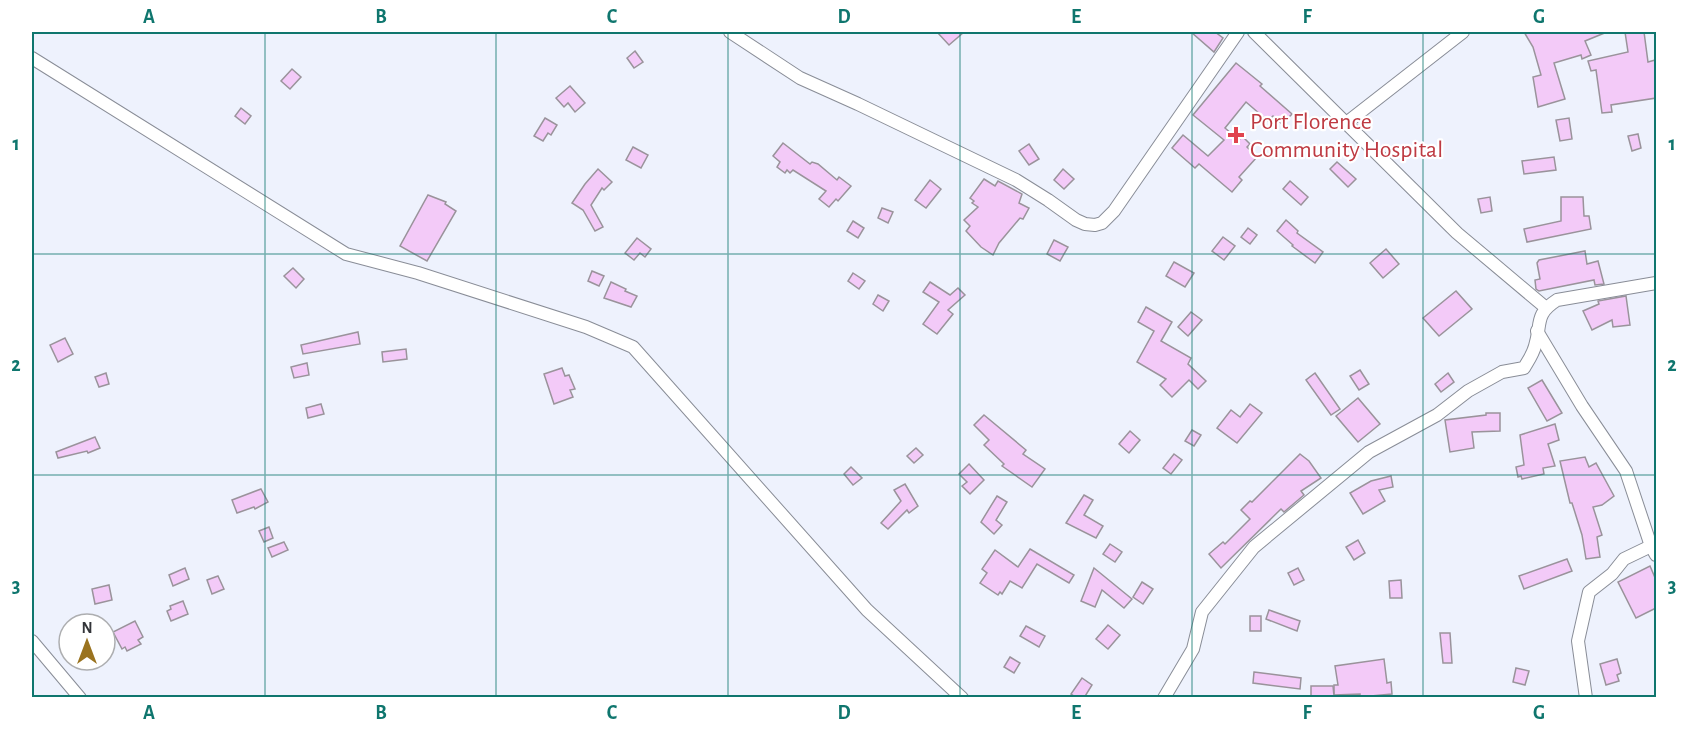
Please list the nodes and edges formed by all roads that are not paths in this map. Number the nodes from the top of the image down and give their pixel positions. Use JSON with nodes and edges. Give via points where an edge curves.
{"nodes":[{"id":1,"x":730,"y":32,"type":"edge"},
{"id":2,"x":1238,"y":32,"type":"edge"},
{"id":3,"x":1254,"y":32,"type":"edge"},
{"id":4,"x":1464,"y":32,"type":"edge"},
{"id":5,"x":32,"y":58,"type":"edge"},
{"id":6,"x":1345,"y":124,"type":"junction"},
{"id":7,"x":1656,"y":283,"type":"edge"},
{"id":8,"x":1545,"y":307,"type":"junction"},
{"id":9,"x":1537,"y":331,"type":"junction"},
{"id":10,"x":1654,"y":551,"type":"edge"},
{"id":11,"x":32,"y":641,"type":"edge"},
{"id":12,"x":80,"y":698,"type":"edge"},
{"id":13,"x":962,"y":698,"type":"edge"},
{"id":14,"x":1164,"y":698,"type":"edge"},
{"id":15,"x":1586,"y":698,"type":"edge"}],
"edges":[{"from":1,"to":2,"type":"street","via":[[800,78],[1016,180],[1076,220],[1095,225],[1114,211]]},
{"from":3,"to":6,"type":"street"},
{"from":4,"to":6,"type":"street"},
{"from":5,"to":13,"type":"street","via":[[346,254],[564,320],[633,347],[867,610]]},
{"from":6,"to":8,"type":"street","via":[[1457,233]]},
{"from":7,"to":8,"type":"street","via":[[1557,300]]},
{"from":8,"to":9,"type":"street"},
{"from":9,"to":10,"type":"street","via":[[1626,471]]},
{"from":9,"to":14,"type":"street","via":[[1535,347],[1524,368],[1502,372],[1437,415],[1369,452],[1254,547],[1202,612],[1193,649]]},
{"from":10,"to":15,"type":"street","via":[[1624,559],[1588,592],[1578,641]]},
{"from":11,"to":12,"type":"street"}]}
